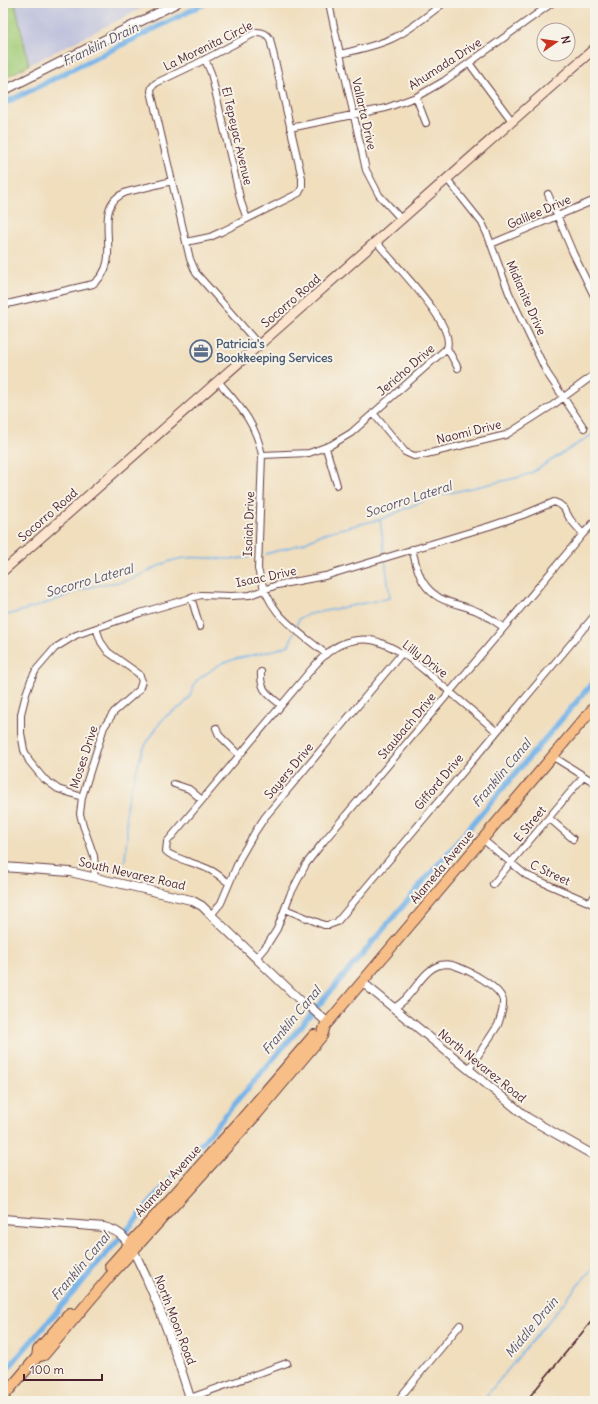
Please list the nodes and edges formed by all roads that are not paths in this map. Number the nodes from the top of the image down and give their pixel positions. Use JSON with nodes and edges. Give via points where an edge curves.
{"nodes":[{"id":1,"x":177,"y":3,"type":"edge"},
{"id":2,"x":329,"y":3,"type":"edge"},
{"id":3,"x":444,"y":3,"type":"edge"},
{"id":4,"x":552,"y":3,"type":"edge"},
{"id":5,"x":595,"y":48,"type":"edge"},
{"id":6,"x":340,"y":54,"type":"junction"},
{"id":7,"x":205,"y":59,"type":"junction"},
{"id":8,"x":469,"y":63,"type":"junction"},
{"id":9,"x":3,"y":91,"type":"edge"},
{"id":10,"x":416,"y":97,"type":"junction"},
{"id":11,"x":353,"y":115,"type":"junction"},
{"id":12,"x":512,"y":121,"type":"junction"},
{"id":13,"x":426,"y":123,"type":"dead end"},
{"id":14,"x":290,"y":128,"type":"junction"},
{"id":15,"x":447,"y":179,"type":"junction"},
{"id":16,"x":172,"y":182,"type":"junction"},
{"id":17,"x":548,"y":194,"type":"dead end"},
{"id":18,"x":595,"y":200,"type":"edge"},
{"id":19,"x":558,"y":216,"type":"junction"},
{"id":20,"x":247,"y":219,"type":"junction"},
{"id":21,"x":401,"y":219,"type":"junction"},
{"id":22,"x":376,"y":241,"type":"junction"},
{"id":23,"x":186,"y":242,"type":"junction"},
{"id":24,"x":491,"y":244,"type":"junction"},
{"id":25,"x":595,"y":298,"type":"edge"},
{"id":26,"x":3,"y":304,"type":"edge"},
{"id":27,"x":260,"y":344,"type":"junction"},
{"id":28,"x":447,"y":348,"type":"junction"},
{"id":29,"x":458,"y":368,"type":"dead end"},
{"id":30,"x":595,"y":374,"type":"edge"},
{"id":31,"x":218,"y":381,"type":"junction"},
{"id":32,"x":564,"y":398,"type":"junction"},
{"id":33,"x":373,"y":413,"type":"junction"},
{"id":34,"x":584,"y":428,"type":"dead end"},
{"id":35,"x":326,"y":448,"type":"junction"},
{"id":36,"x":262,"y":455,"type":"junction"},
{"id":37,"x":338,"y":485,"type":"dead end"},
{"id":38,"x":595,"y":521,"type":"edge"},
{"id":39,"x":583,"y":534,"type":"junction"},
{"id":40,"x":412,"y":549,"type":"junction"},
{"id":41,"x":3,"y":571,"type":"edge"},
{"id":42,"x":264,"y":590,"type":"junction"},
{"id":43,"x":191,"y":597,"type":"junction"},
{"id":44,"x":595,"y":615,"type":"edge"},
{"id":45,"x":200,"y":627,"type":"dead end"},
{"id":46,"x":503,"y":627,"type":"junction"},
{"id":47,"x":96,"y":628,"type":"junction"},
{"id":48,"x":402,"y":653,"type":"junction"},
{"id":49,"x":326,"y":654,"type":"junction"},
{"id":50,"x":261,"y":672,"type":"dead end"},
{"id":51,"x":450,"y":692,"type":"junction"},
{"id":52,"x":281,"y":705,"type":"junction"},
{"id":53,"x":595,"y":706,"type":"edge"},
{"id":54,"x":216,"y":728,"type":"dead end"},
{"id":55,"x":496,"y":731,"type":"junction"},
{"id":56,"x":239,"y":755,"type":"junction"},
{"id":57,"x":552,"y":756,"type":"junction"},
{"id":58,"x":583,"y":777,"type":"junction"},
{"id":59,"x":595,"y":783,"type":"edge"},
{"id":60,"x":174,"y":784,"type":"dead end"},
{"id":61,"x":82,"y":797,"type":"junction"},
{"id":62,"x":202,"y":800,"type":"junction"},
{"id":63,"x":549,"y":818,"type":"junction"},
{"id":64,"x":482,"y":839,"type":"junction"},
{"id":65,"x":573,"y":840,"type":"dead end"},
{"id":66,"x":511,"y":863,"type":"junction"},
{"id":67,"x":3,"y":866,"type":"edge"},
{"id":68,"x":94,"y":877,"type":"junction"},
{"id":69,"x":229,"y":883,"type":"junction"},
{"id":70,"x":493,"y":884,"type":"dead end"},
{"id":71,"x":595,"y":895,"type":"edge"},
{"id":72,"x":593,"y":904,"type":"edge"},
{"id":73,"x":285,"y":909,"type":"junction"},
{"id":74,"x":212,"y":915,"type":"junction"},
{"id":75,"x":256,"y":958,"type":"junction"},
{"id":76,"x":362,"y":982,"type":"junction"},
{"id":77,"x":393,"y":1008,"type":"junction"},
{"id":78,"x":325,"y":1023,"type":"junction"},
{"id":79,"x":469,"y":1069,"type":"junction"},
{"id":80,"x":595,"y":1156,"type":"edge"},
{"id":81,"x":3,"y":1219,"type":"edge"},
{"id":82,"x":130,"y":1244,"type":"junction"},
{"id":83,"x":460,"y":1325,"type":"dead end"},
{"id":84,"x":287,"y":1363,"type":"dead end"},
{"id":85,"x":3,"y":1397,"type":"edge"},
{"id":86,"x":190,"y":1400,"type":"edge"},
{"id":87,"x":397,"y":1401,"type":"edge"}],
"edges":[{"from":1,"to":9,"type":"street"},
{"from":2,"to":6,"type":"street","name":"Vallarta Drive"},
{"from":3,"to":6,"type":"street","via":[[391,39]]},
{"from":4,"to":8,"type":"street","name":"Ahumada Drive"},
{"from":5,"to":12,"type":"main road","name":"Socorro Road"},
{"from":6,"to":11,"type":"street","name":"Vallarta Drive"},
{"from":7,"to":14,"type":"street","name":"La Morenita Circle","via":[[257,32],[265,33],[270,39]]},
{"from":7,"to":16,"type":"street","name":"La Morenita Circle","via":[[156,83],[151,89]]},
{"from":7,"to":20,"type":"street","name":"El Tepeyac Avenue","via":[[211,73]]},
{"from":8,"to":10,"type":"street","name":"Ahumada Drive"},
{"from":8,"to":12,"type":"street"},
{"from":10,"to":11,"type":"street","name":"Ahumada Drive","via":[[386,108]]},
{"from":10,"to":13,"type":"street"},
{"from":11,"to":14,"type":"street","name":"Ahumada Drive"},
{"from":11,"to":21,"type":"street","name":"Vallarta Drive","via":[[368,176],[379,195]]},
{"from":12,"to":15,"type":"main road","name":"Socorro Road"},
{"from":14,"to":20,"type":"street","name":"La Morenita Circle","via":[[302,178],[302,189],[299,193]]},
{"from":15,"to":21,"type":"main road","name":"Socorro Road"},
{"from":15,"to":24,"type":"street","name":"Midianite Drive","via":[[482,223]]},
{"from":16,"to":23,"type":"street","name":"La Morenita Circle"},
{"from":16,"to":26,"type":"street","via":[[121,194],[114,200],[107,219],[108,265],[100,279],[93,284]]},
{"from":17,"to":19,"type":"street"},
{"from":18,"to":19,"type":"street","name":"Galilee Drive"},
{"from":19,"to":24,"type":"street","name":"Galilee Drive"},
{"from":19,"to":25,"type":"street"},
{"from":20,"to":23,"type":"street","name":"La Morenita Circle","via":[[210,237]]},
{"from":21,"to":22,"type":"main road","name":"Socorro Road"},
{"from":22,"to":27,"type":"main road","name":"Socorro Road"},
{"from":22,"to":28,"type":"street","name":"Jericho Drive","via":[[433,309],[448,338]]},
{"from":23,"to":27,"type":"street","name":"La Morenita Circle","via":[[196,273]]},
{"from":24,"to":32,"type":"street","name":"Midianite Drive","via":[[524,325],[548,373]]},
{"from":27,"to":31,"type":"main road","name":"Socorro Road"},
{"from":28,"to":29,"type":"street"},
{"from":28,"to":33,"type":"street","name":"Jericho Drive"},
{"from":30,"to":32,"type":"street","name":"Naomi Drive"},
{"from":31,"to":36,"type":"street","name":"Isaiah Drive","via":[[248,417],[257,435]]},
{"from":31,"to":41,"type":"main road","name":"Socorro Road"},
{"from":32,"to":33,"type":"street","name":"Naomi Drive","via":[[506,435],[417,456],[405,452]]},
{"from":32,"to":34,"type":"street","name":"Midianite Drive"},
{"from":33,"to":35,"type":"street","name":"Jericho Drive","via":[[351,433]]},
{"from":35,"to":36,"type":"street","name":"Jericho Drive","via":[[309,453]]},
{"from":35,"to":37,"type":"street"},
{"from":36,"to":42,"type":"street","name":"Isaiah Drive","via":[[258,569]]},
{"from":38,"to":39,"type":"street","name":"Staubach Drive"},
{"from":39,"to":40,"type":"street","name":"Isaac Drive","via":[[564,508],[554,502],[523,515]]},
{"from":39,"to":46,"type":"street","name":"Staubach Drive"},
{"from":40,"to":42,"type":"street","name":"Isaac Drive","via":[[316,578]]},
{"from":40,"to":46,"type":"street","via":[[420,576],[435,595],[452,604],[478,612]]},
{"from":42,"to":43,"type":"street","name":"Isaac Drive","via":[[242,596]]},
{"from":42,"to":49,"type":"street","name":"Isaiah Drive","via":[[277,613]]},
{"from":43,"to":45,"type":"street"},
{"from":43,"to":47,"type":"street","name":"Isaac Drive"},
{"from":44,"to":55,"type":"street","name":"Gifford Drive"},
{"from":46,"to":51,"type":"street","name":"Staubach Drive"},
{"from":47,"to":61,"type":"street","name":"Moses Drive","via":[[108,652],[140,674],[142,681],[139,690],[114,712],[104,727]]},
{"from":47,"to":61,"type":"street","name":"Isaac Drive","via":[[63,642],[43,661],[31,680],[22,714],[22,743],[31,764],[58,790]]},
{"from":48,"to":49,"type":"street","name":"Lilly Drive","via":[[377,641],[359,640],[346,642]]},
{"from":48,"to":51,"type":"street","name":"Lilly Drive"},
{"from":48,"to":69,"type":"street","name":"Sayers Drive","via":[[265,817],[240,858]]},
{"from":49,"to":52,"type":"street","name":"Lilly Drive"},
{"from":50,"to":52,"type":"street","via":[[262,686]]},
{"from":51,"to":55,"type":"street","name":"Lilly Drive"},
{"from":51,"to":73,"type":"street","name":"Staubach Drive","via":[[324,840],[306,864]]},
{"from":52,"to":56,"type":"street","name":"Lilly Drive"},
{"from":53,"to":57,"type":"main road","name":"Alameda Avenue"},
{"from":54,"to":56,"type":"street","via":[[219,736]]},
{"from":55,"to":73,"type":"street","name":"Gifford Drive","via":[[336,922],[324,925]]},
{"from":56,"to":62,"type":"street","name":"Lilly Drive"},
{"from":57,"to":58,"type":"street"},
{"from":57,"to":64,"type":"main road","name":"Alameda Avenue"},
{"from":58,"to":59,"type":"street"},
{"from":58,"to":63,"type":"street","name":"E Street"},
{"from":60,"to":62,"type":"street","via":[[189,789]]},
{"from":61,"to":68,"type":"street","name":"Moses Drive","via":[[80,814],[94,856]]},
{"from":62,"to":69,"type":"street","name":"Lilly Drive","via":[[169,837],[166,851],[172,856],[210,870]]},
{"from":63,"to":65,"type":"street"},
{"from":63,"to":66,"type":"street","name":"E Street"},
{"from":64,"to":66,"type":"street","name":"C Street"},
{"from":64,"to":76,"type":"main road","name":"Alameda Avenue"},
{"from":66,"to":70,"type":"street","name":"E Street"},
{"from":66,"to":72,"type":"street","name":"C Street","via":[[526,875]]},
{"from":67,"to":68,"type":"street","name":"South Nevarez Road"},
{"from":68,"to":74,"type":"street","name":"South Nevarez Road","via":[[185,898],[202,906]]},
{"from":69,"to":74,"type":"street","name":"Sayers Drive","via":[[222,901]]},
{"from":71,"to":72,"type":"street"},
{"from":73,"to":75,"type":"street","name":"Staubach Drive","via":[[270,941]]},
{"from":74,"to":75,"type":"street","name":"South Nevarez Road"},
{"from":75,"to":78,"type":"street","name":"South Nevarez Road"},
{"from":76,"to":77,"type":"street","name":"North Nevarez Road"},
{"from":76,"to":78,"type":"main road","name":"Alameda Avenue"},
{"from":77,"to":79,"type":"street","name":"North Nevarez Road"},
{"from":77,"to":79,"type":"street","via":[[402,1003],[429,971],[439,965],[456,966],[495,987],[503,1001],[498,1025]]},
{"from":78,"to":82,"type":"main road","name":"Alameda Avenue","via":[[322,1036],[257,1114]]},
{"from":79,"to":80,"type":"street","name":"North Nevarez Road","via":[[528,1118]]},
{"from":81,"to":82,"type":"street","via":[[104,1227],[118,1232]]},
{"from":82,"to":85,"type":"main road","name":"Alameda Avenue","via":[[110,1276],[44,1355],[37,1357]]},
{"from":82,"to":86,"type":"street","name":"North Moon Road","via":[[153,1292]]},
{"from":83,"to":87,"type":"street"},
{"from":84,"to":86,"type":"street"}]}
